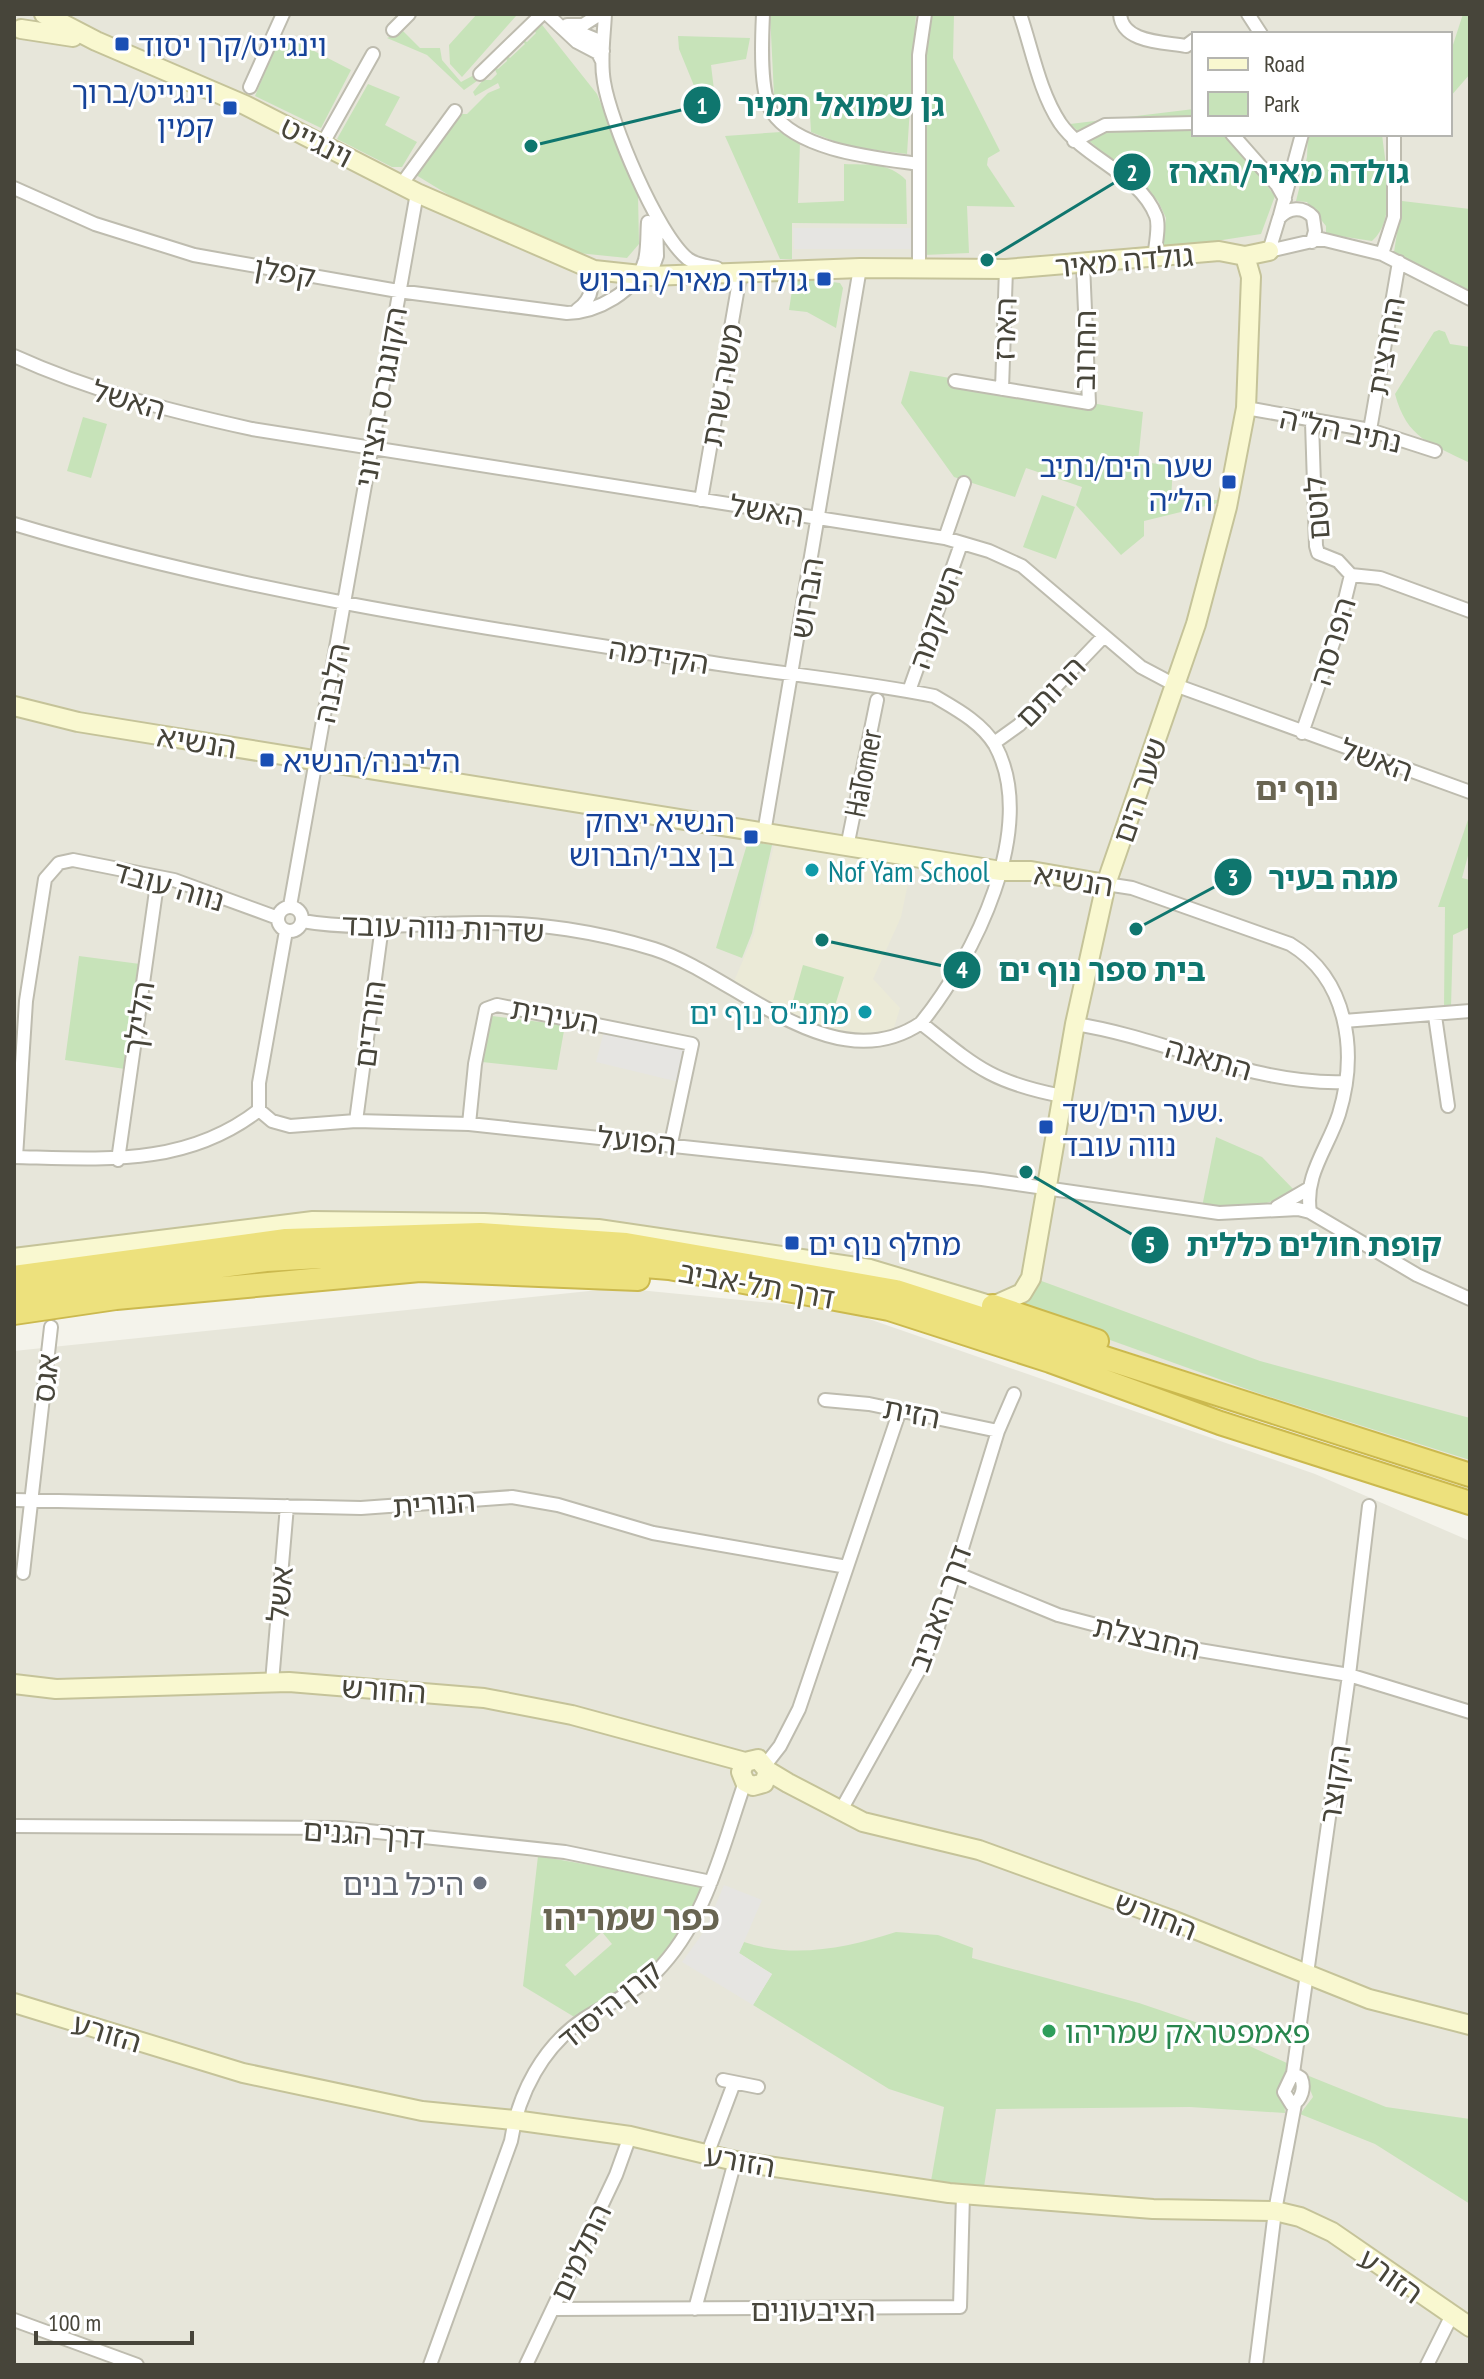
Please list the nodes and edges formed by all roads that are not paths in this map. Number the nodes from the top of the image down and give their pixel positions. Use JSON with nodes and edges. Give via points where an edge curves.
{"nodes":[{"id":1,"x":44,"y":14,"type":"edge"},
{"id":2,"x":283,"y":14,"type":"edge"},
{"id":3,"x":409,"y":14,"type":"edge"},
{"id":4,"x":542,"y":14,"type":"edge"},
{"id":5,"x":602,"y":14,"type":"edge"},
{"id":6,"x":763,"y":14,"type":"edge"},
{"id":7,"x":925,"y":14,"type":"edge"},
{"id":8,"x":1020,"y":14,"type":"edge"},
{"id":9,"x":1120,"y":14,"type":"edge"},
{"id":10,"x":1248,"y":14,"type":"edge"},
{"id":11,"x":20,"y":29,"type":"edge"},
{"id":12,"x":393,"y":30,"type":"dead end"},
{"id":13,"x":1260,"y":32,"type":"edge"},
{"id":14,"x":96,"y":41,"type":"junction"},
{"id":15,"x":1192,"y":42,"type":"edge"},
{"id":16,"x":373,"y":54,"type":"dead end"},
{"id":17,"x":603,"y":57,"type":"junction"},
{"id":18,"x":480,"y":74,"type":"dead end"},
{"id":19,"x":250,"y":87,"type":"dead end"},
{"id":20,"x":455,"y":111,"type":"dead end"},
{"id":21,"x":1192,"y":123,"type":"edge"},
{"id":22,"x":1234,"y":136,"type":"edge"},
{"id":23,"x":1301,"y":136,"type":"edge"},
{"id":24,"x":1394,"y":136,"type":"edge"},
{"id":25,"x":1074,"y":141,"type":"junction"},
{"id":26,"x":323,"y":143,"type":"junction"},
{"id":27,"x":919,"y":164,"type":"junction"},
{"id":28,"x":14,"y":188,"type":"edge"},
{"id":29,"x":409,"y":189,"type":"junction"},
{"id":30,"x":1285,"y":199,"type":"junction"},
{"id":31,"x":651,"y":217,"type":"junction"},
{"id":32,"x":1279,"y":218,"type":"junction"},
{"id":33,"x":1312,"y":242,"type":"junction"},
{"id":34,"x":536,"y":247,"type":"junction"},
{"id":35,"x":1269,"y":251,"type":"junction"},
{"id":36,"x":1382,"y":254,"type":"junction"},
{"id":37,"x":1245,"y":256,"type":"junction"},
{"id":38,"x":1154,"y":258,"type":"junction"},
{"id":39,"x":1399,"y":262,"type":"junction"},
{"id":40,"x":1083,"y":264,"type":"junction"},
{"id":41,"x":581,"y":267,"type":"junction"},
{"id":42,"x":860,"y":268,"type":"junction"},
{"id":43,"x":1006,"y":269,"type":"junction"},
{"id":44,"x":733,"y":270,"type":"junction"},
{"id":45,"x":919,"y":270,"type":"junction"},
{"id":46,"x":638,"y":271,"type":"junction"},
{"id":47,"x":398,"y":291,"type":"junction"},
{"id":48,"x":1470,"y":299,"type":"edge"},
{"id":49,"x":567,"y":313,"type":"junction"},
{"id":50,"x":14,"y":356,"type":"edge"},
{"id":51,"x":955,"y":381,"type":"dead end"},
{"id":52,"x":1002,"y":389,"type":"junction"},
{"id":53,"x":1246,"y":408,"type":"junction"},
{"id":54,"x":1312,"y":422,"type":"junction"},
{"id":55,"x":1370,"y":430,"type":"junction"},
{"id":56,"x":371,"y":448,"type":"junction"},
{"id":57,"x":1435,"y":451,"type":"dead end"},
{"id":58,"x":964,"y":483,"type":"dead end"},
{"id":59,"x":701,"y":500,"type":"junction"},
{"id":60,"x":819,"y":519,"type":"junction"},
{"id":61,"x":14,"y":524,"type":"edge"},
{"id":62,"x":945,"y":538,"type":"junction"},
{"id":63,"x":961,"y":544,"type":"junction"},
{"id":64,"x":1351,"y":575,"type":"junction"},
{"id":65,"x":346,"y":602,"type":"junction"},
{"id":66,"x":1470,"y":611,"type":"edge"},
{"id":67,"x":1104,"y":636,"type":"junction"},
{"id":68,"x":793,"y":675,"type":"junction"},
{"id":69,"x":1175,"y":685,"type":"junction"},
{"id":70,"x":909,"y":691,"type":"junction"},
{"id":71,"x":877,"y":700,"type":"dead end"},
{"id":72,"x":14,"y":706,"type":"edge"},
{"id":73,"x":1302,"y":733,"type":"junction"},
{"id":74,"x":994,"y":743,"type":"junction"},
{"id":75,"x":316,"y":759,"type":"junction"},
{"id":76,"x":1470,"y":792,"type":"edge"},
{"id":77,"x":764,"y":833,"type":"junction"},
{"id":78,"x":847,"y":847,"type":"junction"},
{"id":79,"x":1001,"y":871,"type":"junction"},
{"id":80,"x":158,"y":877,"type":"junction"},
{"id":81,"x":1106,"y":884,"type":"junction"},
{"id":82,"x":290,"y":906,"type":"junction"},
{"id":83,"x":278,"y":918,"type":"junction"},
{"id":84,"x":302,"y":921,"type":"junction"},
{"id":85,"x":382,"y":926,"type":"junction"},
{"id":86,"x":286,"y":931,"type":"junction"},
{"id":87,"x":1470,"y":1011,"type":"edge"},
{"id":88,"x":1435,"y":1016,"type":"junction"},
{"id":89,"x":1344,"y":1021,"type":"junction"},
{"id":90,"x":921,"y":1023,"type":"junction"},
{"id":91,"x":1075,"y":1024,"type":"junction"},
{"id":92,"x":1344,"y":1082,"type":"junction"},
{"id":93,"x":1062,"y":1096,"type":"junction"},
{"id":94,"x":1448,"y":1106,"type":"dead end"},
{"id":95,"x":259,"y":1110,"type":"junction"},
{"id":96,"x":356,"y":1121,"type":"junction"},
{"id":97,"x":469,"y":1124,"type":"junction"},
{"id":98,"x":671,"y":1143,"type":"junction"},
{"id":99,"x":15,"y":1157,"type":"edge"},
{"id":100,"x":118,"y":1160,"type":"junction"},
{"id":101,"x":1047,"y":1186,"type":"junction"},
{"id":102,"x":1308,"y":1189,"type":"junction"},
{"id":103,"x":1272,"y":1209,"type":"junction"},
{"id":104,"x":1310,"y":1212,"type":"junction"},
{"id":105,"x":14,"y":1258,"type":"edge"},
{"id":106,"x":14,"y":1277,"type":"edge"},
{"id":107,"x":775,"y":1288,"type":"junction"},
{"id":108,"x":14,"y":1294,"type":"edge"},
{"id":109,"x":1470,"y":1299,"type":"edge"},
{"id":110,"x":993,"y":1306,"type":"junction"},
{"id":111,"x":14,"y":1313,"type":"edge"},
{"id":112,"x":51,"y":1327,"type":"dead end"},
{"id":113,"x":1014,"y":1394,"type":"dead end"},
{"id":114,"x":825,"y":1400,"type":"dead end"},
{"id":115,"x":900,"y":1410,"type":"junction"},
{"id":116,"x":998,"y":1431,"type":"junction"},
{"id":117,"x":1470,"y":1466,"type":"edge"},
{"id":118,"x":1470,"y":1475,"type":"edge"},
{"id":119,"x":14,"y":1500,"type":"edge"},
{"id":120,"x":31,"y":1501,"type":"junction"},
{"id":121,"x":1470,"y":1503,"type":"edge"},
{"id":122,"x":287,"y":1506,"type":"junction"},
{"id":123,"x":1369,"y":1506,"type":"dead end"},
{"id":124,"x":847,"y":1567,"type":"junction"},
{"id":125,"x":953,"y":1572,"type":"junction"},
{"id":126,"x":23,"y":1573,"type":"dead end"},
{"id":127,"x":1349,"y":1675,"type":"junction"},
{"id":128,"x":272,"y":1682,"type":"junction"},
{"id":129,"x":14,"y":1684,"type":"edge"},
{"id":130,"x":1470,"y":1712,"type":"edge"},
{"id":131,"x":760,"y":1776,"type":"junction"},
{"id":132,"x":840,"y":1812,"type":"junction"},
{"id":133,"x":14,"y":1826,"type":"edge"},
{"id":134,"x":711,"y":1882,"type":"junction"},
{"id":135,"x":1308,"y":1976,"type":"junction"},
{"id":136,"x":14,"y":2003,"type":"edge"},
{"id":137,"x":1470,"y":2025,"type":"edge"},
{"id":138,"x":758,"y":2087,"type":"dead end"},
{"id":139,"x":514,"y":2120,"type":"junction"},
{"id":140,"x":630,"y":2136,"type":"junction"},
{"id":141,"x":707,"y":2155,"type":"junction"},
{"id":142,"x":735,"y":2161,"type":"junction"},
{"id":143,"x":963,"y":2194,"type":"junction"},
{"id":144,"x":1275,"y":2211,"type":"junction"},
{"id":145,"x":553,"y":2309,"type":"junction"},
{"id":146,"x":695,"y":2309,"type":"junction"},
{"id":147,"x":1451,"y":2317,"type":"junction"},
{"id":148,"x":14,"y":2320,"type":"edge"},
{"id":149,"x":1470,"y":2327,"type":"edge"},
{"id":150,"x":137,"y":2365,"type":"edge"},
{"id":151,"x":430,"y":2365,"type":"edge"},
{"id":152,"x":526,"y":2365,"type":"edge"},
{"id":153,"x":1256,"y":2365,"type":"edge"},
{"id":154,"x":1427,"y":2365,"type":"edge"}],
"edges":[{"from":1,"to":14,"type":"street","name":"וינגייט"},
{"from":2,"to":19,"type":"street"},
{"from":3,"to":12,"type":"street"},
{"from":4,"to":18,"type":"street"},
{"from":5,"to":17,"type":"street"},
{"from":5,"to":17,"type":"street","via":[[576,27],[547,14]]},
{"from":6,"to":27,"type":"street","via":[[770,110],[789,130],[848,154]]},
{"from":7,"to":27,"type":"street","via":[[919,55]]},
{"from":8,"to":25,"type":"street","via":[[1046,94]]},
{"from":9,"to":15,"type":"street","via":[[1133,36],[1186,46]]},
{"from":10,"to":13,"type":"street"},
{"from":11,"to":14,"type":"street","name":"וינגייט"},
{"from":14,"to":26,"type":"street","name":"וינגייט"},
{"from":16,"to":26,"type":"street"},
{"from":17,"to":31,"type":"street","via":[[607,100]]},
{"from":20,"to":29,"type":"street"},
{"from":21,"to":25,"type":"street","via":[[1105,125]]},
{"from":22,"to":30,"type":"street"},
{"from":23,"to":30,"type":"street"},
{"from":24,"to":36,"type":"street","via":[[1394,217]]},
{"from":25,"to":38,"type":"street","via":[[1139,191],[1157,218]]},
{"from":26,"to":29,"type":"street","name":"וינגייט"},
{"from":27,"to":45,"type":"street"},
{"from":28,"to":47,"type":"street","name":"קפלן","via":[[95,224],[194,255]]},
{"from":29,"to":34,"type":"street","name":"וינגייט"},
{"from":29,"to":47,"type":"street","name":"הקונגרס הציוני"},
{"from":30,"to":32,"type":"street"},
{"from":31,"to":44,"type":"street","via":[[689,260]]},
{"from":31,"to":46,"type":"street","name":"קפלן"},
{"from":31,"to":46,"type":"street","via":[[658,246]]},
{"from":32,"to":33,"type":"street","via":[[1293,209],[1308,212],[1315,225]]},
{"from":32,"to":35,"type":"street"},
{"from":33,"to":35,"type":"street"},
{"from":33,"to":36,"type":"street","via":[[1321,239]]},
{"from":34,"to":41,"type":"street","name":"וינגייט"},
{"from":34,"to":46,"type":"street","name":"וינגייט"},
{"from":35,"to":37,"type":"street","name":"גולדה מאיר"},
{"from":36,"to":39,"type":"street"},
{"from":37,"to":38,"type":"street","name":"גולדה מאיר","via":[[1219,251]]},
{"from":37,"to":53,"type":"street","name":"שער הים","via":[[1251,277]]},
{"from":38,"to":40,"type":"street","name":"גולדה מאיר"},
{"from":39,"to":48,"type":"street"},
{"from":39,"to":55,"type":"street","name":"החרצית"},
{"from":40,"to":43,"type":"street","name":"גולדה מאיר"},
{"from":40,"to":52,"type":"street","name":"החרוב","via":[[1089,403]]},
{"from":41,"to":46,"type":"street","name":"וינגייט"},
{"from":41,"to":49,"type":"street","via":[[590,278],[590,298]]},
{"from":42,"to":44,"type":"street","name":"גולדה מאיר"},
{"from":42,"to":45,"type":"street","name":"גולדה מאיר"},
{"from":42,"to":60,"type":"street","name":"הברוש"},
{"from":43,"to":45,"type":"street","name":"גולדה מאיר"},
{"from":43,"to":52,"type":"street","name":"הארז"},
{"from":44,"to":46,"type":"street","name":"גולדה מאיר"},
{"from":44,"to":59,"type":"street","name":"משה שרת"},
{"from":46,"to":49,"type":"street","name":"קפלן","via":[[606,303]]},
{"from":47,"to":49,"type":"street","name":"קפלן"},
{"from":47,"to":56,"type":"street","name":"הקונגרס הציוני"},
{"from":50,"to":56,"type":"street","name":"האשל","via":[[71,382],[164,410]]},
{"from":51,"to":52,"type":"street","name":"הארז"},
{"from":53,"to":54,"type":"street","name":"נתיב הל\"ה"},
{"from":53,"to":69,"type":"street","name":"שער הים","via":[[1210,575]]},
{"from":54,"to":55,"type":"street","name":"נתיב הל\"ה"},
{"from":54,"to":64,"type":"street","name":"לוטם","via":[[1316,546],[1318,553],[1338,561]]},
{"from":55,"to":57,"type":"street","name":"נתיב הל\"ה"},
{"from":56,"to":59,"type":"street","name":"האשל"},
{"from":56,"to":65,"type":"street","name":"הקונגרס הציוני"},
{"from":58,"to":62,"type":"street"},
{"from":59,"to":60,"type":"street","name":"האשל"},
{"from":60,"to":62,"type":"street","name":"האשל"},
{"from":60,"to":68,"type":"street","name":"הברוש"},
{"from":61,"to":65,"type":"street","name":"הקידמה","via":[[223,580]]},
{"from":62,"to":63,"type":"street","name":"האשל"},
{"from":63,"to":67,"type":"street","name":"האשל","via":[[1022,566]]},
{"from":63,"to":70,"type":"street","name":"השיקמה"},
{"from":64,"to":66,"type":"street","name":"הפרסה","via":[[1380,578]]},
{"from":64,"to":73,"type":"street","name":"הפרסה"},
{"from":65,"to":68,"type":"street","name":"הקידמה"},
{"from":65,"to":75,"type":"street","name":"הלבנה"},
{"from":67,"to":69,"type":"street","name":"האשל","via":[[1141,667]]},
{"from":67,"to":74,"type":"street","name":"הרותם","via":[[1019,725]]},
{"from":68,"to":70,"type":"street","name":"הקידמה"},
{"from":68,"to":77,"type":"street","name":"הברוש"},
{"from":69,"to":73,"type":"street","name":"האשל"},
{"from":69,"to":81,"type":"street","name":"שער הים"},
{"from":70,"to":74,"type":"street","name":"הקידמה","via":[[934,696],[972,719]]},
{"from":71,"to":78,"type":"street","name":"HaTomer"},
{"from":72,"to":75,"type":"street","name":"הנשיא","via":[[78,722]]},
{"from":73,"to":76,"type":"street","name":"האשל"},
{"from":74,"to":79,"type":"street","name":"הקידמה","via":[[1007,773],[1009,813]]},
{"from":75,"to":77,"type":"street","name":"הנשיא"},
{"from":75,"to":82,"type":"street","name":"הלבנה"},
{"from":77,"to":78,"type":"street","name":"הנשיא"},
{"from":78,"to":79,"type":"street","name":"הנשיא"},
{"from":79,"to":81,"type":"street","name":"הנשיא"},
{"from":79,"to":90,"type":"street","name":"הקידמה","via":[[966,957]]},
{"from":80,"to":83,"type":"street","name":"נווה עובד"},
{"from":80,"to":99,"type":"street","name":"נווה עובד","via":[[73,860],[59,863],[45,879],[26,1001]]},
{"from":80,"to":100,"type":"street","name":"הלילך"},
{"from":81,"to":89,"type":"street","name":"הנשיא","via":[[1132,888],[1290,944],[1313,958],[1332,983]]},
{"from":81,"to":91,"type":"street","name":"שער הים"},
{"from":82,"to":83,"type":"street"},
{"from":82,"to":84,"type":"street"},
{"from":83,"to":86,"type":"street"},
{"from":84,"to":85,"type":"street","name":"שדרות נווה עובד"},
{"from":84,"to":86,"type":"street"},
{"from":85,"to":90,"type":"street","name":"שדרות נווה עובד","via":[[496,923],[579,932],[653,949],[686,961],[746,999],[848,1041],[901,1037]]},
{"from":85,"to":96,"type":"street","name":"הורדים"},
{"from":86,"to":95,"type":"street","via":[[259,1083]]},
{"from":87,"to":88,"type":"street"},
{"from":88,"to":89,"type":"street"},
{"from":88,"to":94,"type":"street"},
{"from":89,"to":92,"type":"street","name":"הנשיא"},
{"from":90,"to":93,"type":"street","via":[[982,1073]]},
{"from":91,"to":92,"type":"street","name":"התאנה","via":[[1114,1030],[1289,1080]]},
{"from":91,"to":93,"type":"street","name":"שער הים"},
{"from":92,"to":102,"type":"street","name":"הנשיא","via":[[1339,1113]]},
{"from":93,"to":101,"type":"street","name":"שער הים"},
{"from":95,"to":96,"type":"street","name":"הפועל","via":[[290,1126]]},
{"from":95,"to":100,"type":"street","via":[[231,1132],[191,1147]]},
{"from":96,"to":97,"type":"street","name":"הפועל"},
{"from":97,"to":98,"type":"street","name":"הפועל"},
{"from":97,"to":98,"type":"street","name":"העירית","via":[[475,1064],[491,1005],[692,1044]]},
{"from":98,"to":101,"type":"street","name":"הפועל"},
{"from":99,"to":100,"type":"street"},
{"from":101,"to":103,"type":"street","name":"הפועל","via":[[1219,1213]]},
{"from":101,"to":110,"type":"street","name":"שער הים","via":[[1031,1278],[1010,1302]]},
{"from":102,"to":103,"type":"street","name":"הפועל"},
{"from":102,"to":104,"type":"street"},
{"from":103,"to":104,"type":"street","name":"הפועל"},
{"from":104,"to":109,"type":"street","name":"הפועל","via":[[1417,1275]]},
{"from":105,"to":110,"type":"street","via":[[313,1221],[484,1223],[598,1229],[856,1267]]},
{"from":106,"to":118,"type":"highway","name":"דרך תל-אביב","via":[[286,1240],[480,1234],[626,1244],[896,1291]]},
{"from":107,"to":108,"type":"highway","name":"דרך תל-אביב","via":[[599,1261],[416,1255],[266,1260]]},
{"from":107,"to":111,"type":"highway","via":[[420,1270],[116,1298]]},
{"from":107,"to":121,"type":"highway","name":"דרך תל-אביב","via":[[889,1309]]},
{"from":110,"to":117,"type":"highway"},
{"from":112,"to":120,"type":"street","name":"אגס"},
{"from":113,"to":116,"type":"street","name":"דרך האביב"},
{"from":114,"to":115,"type":"street","name":"הזית"},
{"from":115,"to":116,"type":"street","name":"הזית"},
{"from":115,"to":124,"type":"street","name":"קרן היסוד"},
{"from":116,"to":125,"type":"street","name":"דרך האביב"},
{"from":119,"to":120,"type":"street","name":"הנורית"},
{"from":120,"to":122,"type":"street","name":"הנורית"},
{"from":120,"to":126,"type":"street","name":"אגס"},
{"from":122,"to":124,"type":"street","name":"הנורית","via":[[392,1507],[512,1497],[653,1533]]},
{"from":122,"to":128,"type":"street","name":"אשל"},
{"from":123,"to":127,"type":"street","name":"הקוצר"},
{"from":124,"to":131,"type":"street","name":"קרן היסוד","via":[[799,1709]]},
{"from":125,"to":127,"type":"street","name":"החבצלת","via":[[1058,1615],[1181,1647]]},
{"from":125,"to":132,"type":"street","name":"דרך האביב","via":[[919,1670]]},
{"from":127,"to":130,"type":"street","name":"החבצלת"},
{"from":127,"to":135,"type":"street","name":"הקוצר"},
{"from":128,"to":129,"type":"street","name":"החורש","via":[[56,1689]]},
{"from":128,"to":131,"type":"street","name":"החורש","via":[[484,1698],[572,1715],[745,1762],[758,1759]]},
{"from":131,"to":132,"type":"street","name":"החורש"},
{"from":131,"to":134,"type":"street","name":"קרן היסוד"},
{"from":132,"to":135,"type":"street","name":"החורש","via":[[979,1850]]},
{"from":133,"to":134,"type":"street","name":"דרך הגנים","via":[[340,1828],[565,1852]]},
{"from":134,"to":139,"type":"street","name":"קרן היסוד","via":[[694,1923],[654,1973],[556,2043],[533,2074]]},
{"from":135,"to":137,"type":"street","name":"החורש","via":[[1369,1999]]},
{"from":135,"to":144,"type":"street","name":"הקוצר","via":[[1296,2069],[1284,2092],[1292,2107]]},
{"from":136,"to":139,"type":"street","name":"הזורע","via":[[243,2073],[422,2111]]},
{"from":138,"to":141,"type":"street","via":[[728,2081]]},
{"from":139,"to":140,"type":"street","name":"הזורע"},
{"from":139,"to":151,"type":"street","name":"קרן היסוד"},
{"from":140,"to":141,"type":"street","name":"הזורע"},
{"from":140,"to":145,"type":"street","name":"התלמים"},
{"from":141,"to":142,"type":"street","name":"הזורע"},
{"from":142,"to":143,"type":"street","name":"הזורע"},
{"from":142,"to":146,"type":"street"},
{"from":143,"to":144,"type":"street","name":"הזורע","via":[[1153,2209]]},
{"from":143,"to":146,"type":"street","name":"הציבעונים","via":[[960,2307]]},
{"from":144,"to":147,"type":"street","name":"הזורע","via":[[1332,2232]]},
{"from":144,"to":153,"type":"street"},
{"from":145,"to":146,"type":"street","name":"הציבעונים"},
{"from":145,"to":152,"type":"street","name":"התלמים"},
{"from":147,"to":149,"type":"street","name":"הזורע"},
{"from":147,"to":154,"type":"street"},
{"from":148,"to":150,"type":"street"}]}
